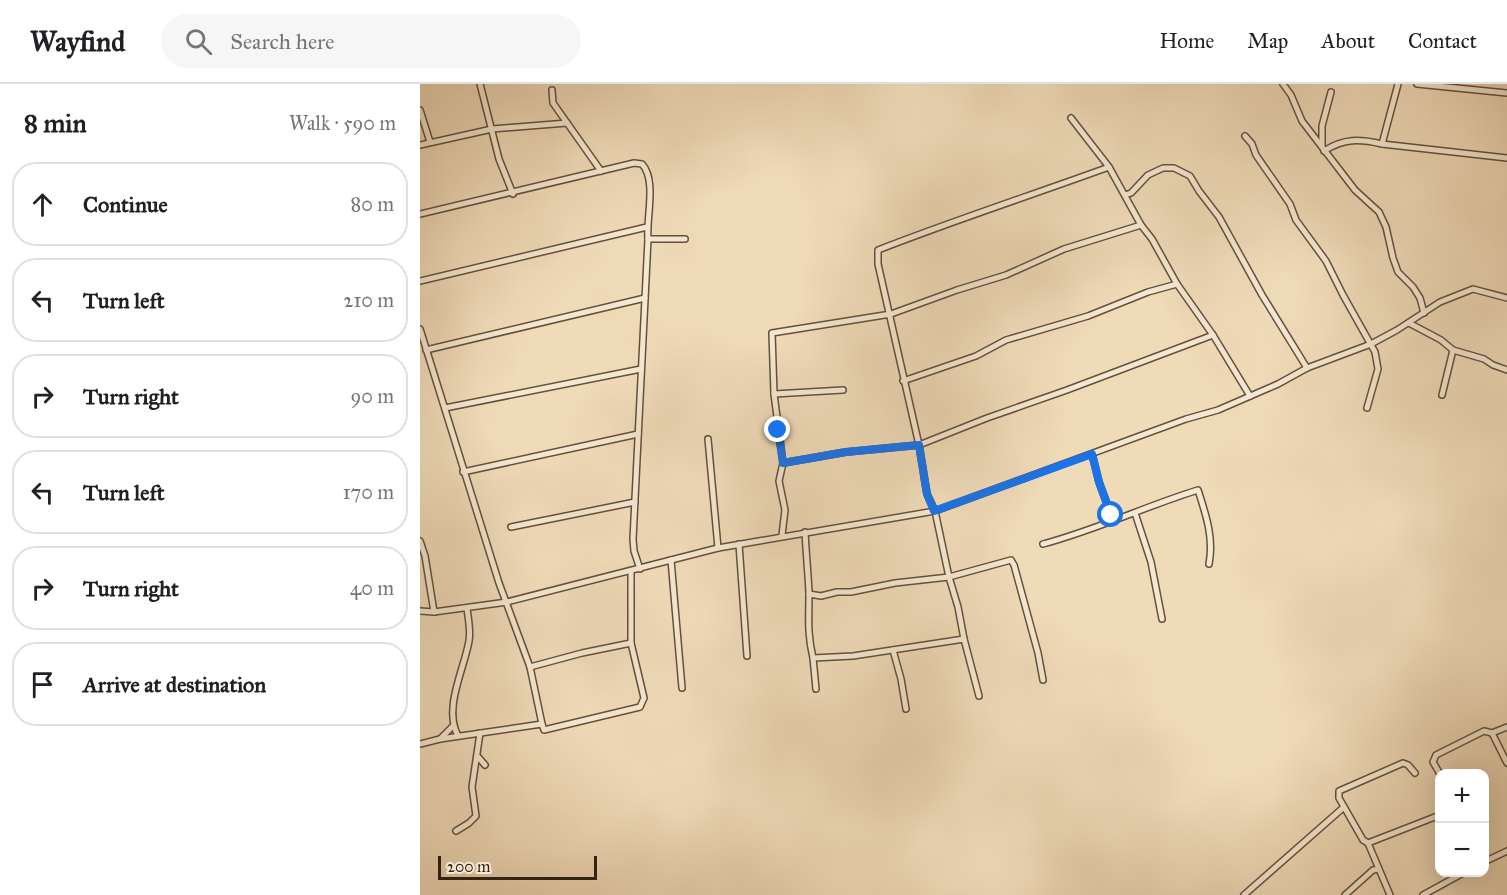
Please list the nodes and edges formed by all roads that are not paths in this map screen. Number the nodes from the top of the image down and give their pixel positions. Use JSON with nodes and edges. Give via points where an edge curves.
{"nodes":[{"id":1,"x":480,"y":84,"type":"edge"},
{"id":2,"x":1282,"y":84,"type":"edge"},
{"id":3,"x":1398,"y":84,"type":"edge"},
{"id":4,"x":1418,"y":84,"type":"edge"},
{"id":5,"x":552,"y":90,"type":"dead end"},
{"id":6,"x":1331,"y":92,"type":"dead end"},
{"id":7,"x":1507,"y":93,"type":"edge"},
{"id":8,"x":420,"y":110,"type":"edge"},
{"id":9,"x":1071,"y":118,"type":"dead end"},
{"id":10,"x":567,"y":123,"type":"junction"},
{"id":11,"x":492,"y":129,"type":"junction"},
{"id":12,"x":1245,"y":136,"type":"dead end"},
{"id":13,"x":430,"y":142,"type":"junction"},
{"id":14,"x":1382,"y":144,"type":"junction"},
{"id":15,"x":420,"y":145,"type":"edge"},
{"id":16,"x":1323,"y":149,"type":"junction"},
{"id":17,"x":1507,"y":158,"type":"edge"},
{"id":18,"x":1109,"y":167,"type":"junction"},
{"id":19,"x":601,"y":171,"type":"junction"},
{"id":20,"x":513,"y":194,"type":"junction"},
{"id":21,"x":1125,"y":195,"type":"junction"},
{"id":22,"x":420,"y":214,"type":"edge"},
{"id":23,"x":1141,"y":225,"type":"junction"},
{"id":24,"x":647,"y":227,"type":"junction"},
{"id":25,"x":648,"y":239,"type":"junction"},
{"id":26,"x":686,"y":239,"type":"dead end"},
{"id":27,"x":420,"y":281,"type":"edge"},
{"id":28,"x":1177,"y":284,"type":"junction"},
{"id":29,"x":645,"y":298,"type":"junction"},
{"id":30,"x":1507,"y":298,"type":"edge"},
{"id":31,"x":1424,"y":313,"type":"junction"},
{"id":32,"x":891,"y":314,"type":"junction"},
{"id":33,"x":1408,"y":323,"type":"junction"},
{"id":34,"x":420,"y":329,"type":"edge"},
{"id":35,"x":1213,"y":334,"type":"junction"},
{"id":36,"x":1371,"y":344,"type":"junction"},
{"id":37,"x":426,"y":350,"type":"junction"},
{"id":38,"x":1453,"y":350,"type":"junction"},
{"id":39,"x":1307,"y":368,"type":"junction"},
{"id":40,"x":640,"y":369,"type":"junction"},
{"id":41,"x":1507,"y":370,"type":"edge"},
{"id":42,"x":903,"y":381,"type":"junction"},
{"id":43,"x":843,"y":390,"type":"dead end"},
{"id":44,"x":774,"y":394,"type":"junction"},
{"id":45,"x":1442,"y":395,"type":"dead end"},
{"id":46,"x":1250,"y":396,"type":"junction"},
{"id":47,"x":445,"y":408,"type":"junction"},
{"id":48,"x":1366,"y":408,"type":"dead end"},
{"id":49,"x":638,"y":434,"type":"junction"},
{"id":50,"x":708,"y":439,"type":"dead end"},
{"id":51,"x":919,"y":445,"type":"junction"},
{"id":52,"x":1092,"y":454,"type":"junction"},
{"id":53,"x":783,"y":463,"type":"junction"},
{"id":54,"x":463,"y":472,"type":"junction"},
{"id":55,"x":635,"y":502,"type":"junction"},
{"id":56,"x":934,"y":511,"type":"junction"},
{"id":57,"x":1135,"y":513,"type":"junction"},
{"id":58,"x":1113,"y":520,"type":"junction"},
{"id":59,"x":511,"y":527,"type":"dead end"},
{"id":60,"x":804,"y":532,"type":"junction"},
{"id":61,"x":782,"y":536,"type":"junction"},
{"id":62,"x":420,"y":542,"type":"edge"},
{"id":63,"x":739,"y":544,"type":"junction"},
{"id":64,"x":1043,"y":544,"type":"dead end"},
{"id":65,"x":718,"y":548,"type":"junction"},
{"id":66,"x":671,"y":560,"type":"junction"},
{"id":67,"x":1209,"y":564,"type":"dead end"},
{"id":68,"x":640,"y":569,"type":"junction"},
{"id":69,"x":631,"y":572,"type":"junction"},
{"id":70,"x":949,"y":577,"type":"junction"},
{"id":71,"x":809,"y":594,"type":"junction"},
{"id":72,"x":507,"y":602,"type":"junction"},
{"id":73,"x":467,"y":608,"type":"junction"},
{"id":74,"x":420,"y":611,"type":"edge"},
{"id":75,"x":434,"y":612,"type":"junction"},
{"id":76,"x":1162,"y":619,"type":"dead end"},
{"id":77,"x":964,"y":639,"type":"junction"},
{"id":78,"x":630,"y":643,"type":"junction"},
{"id":79,"x":893,"y":650,"type":"junction"},
{"id":80,"x":747,"y":656,"type":"dead end"},
{"id":81,"x":813,"y":658,"type":"junction"},
{"id":82,"x":530,"y":667,"type":"junction"},
{"id":83,"x":1043,"y":680,"type":"dead end"},
{"id":84,"x":682,"y":688,"type":"dead end"},
{"id":85,"x":816,"y":689,"type":"dead end"},
{"id":86,"x":979,"y":696,"type":"dead end"},
{"id":87,"x":906,"y":709,"type":"dead end"},
{"id":88,"x":542,"y":724,"type":"junction"},
{"id":89,"x":453,"y":726,"type":"junction"},
{"id":90,"x":1507,"y":727,"type":"edge"},
{"id":91,"x":480,"y":733,"type":"junction"},
{"id":92,"x":1492,"y":733,"type":"junction"},
{"id":93,"x":458,"y":736,"type":"junction"},
{"id":94,"x":440,"y":739,"type":"junction"},
{"id":95,"x":420,"y":744,"type":"edge"},
{"id":96,"x":478,"y":758,"type":"junction"},
{"id":97,"x":1507,"y":763,"type":"edge"},
{"id":98,"x":485,"y":765,"type":"dead end"},
{"id":99,"x":1437,"y":769,"type":"edge"},
{"id":100,"x":1415,"y":773,"type":"dead end"},
{"id":101,"x":1344,"y":807,"type":"junction"},
{"id":102,"x":1435,"y":816,"type":"edge"},
{"id":103,"x":456,"y":831,"type":"dead end"},
{"id":104,"x":1368,"y":843,"type":"junction"},
{"id":105,"x":1507,"y":851,"type":"edge"},
{"id":106,"x":1489,"y":860,"type":"edge"},
{"id":107,"x":1379,"y":869,"type":"junction"},
{"id":108,"x":1457,"y":877,"type":"edge"},
{"id":109,"x":1244,"y":895,"type":"edge"},
{"id":110,"x":1345,"y":895,"type":"edge"},
{"id":111,"x":1390,"y":895,"type":"edge"},
{"id":112,"x":1423,"y":895,"type":"edge"}],
"edges":[{"from":1,"to":11,"type":"street"},
{"from":2,"to":16,"type":"street"},
{"from":3,"to":14,"type":"street"},
{"from":4,"to":7,"type":"street"},
{"from":5,"to":10,"type":"street","via":[[553,103]]},
{"from":6,"to":16,"type":"street","via":[[1322,126]]},
{"from":8,"to":13,"type":"street"},
{"from":9,"to":18,"type":"street"},
{"from":10,"to":11,"type":"street"},
{"from":10,"to":19,"type":"street"},
{"from":11,"to":13,"type":"street"},
{"from":11,"to":20,"type":"street"},
{"from":12,"to":36,"type":"street","via":[[1326,261]]},
{"from":13,"to":15,"type":"street"},
{"from":14,"to":16,"type":"street","via":[[1362,139]]},
{"from":14,"to":17,"type":"street"},
{"from":16,"to":31,"type":"street","via":[[1354,190],[1379,212],[1398,272],[1413,286]]},
{"from":18,"to":21,"type":"street"},
{"from":18,"to":32,"type":"street","via":[[878,249]]},
{"from":19,"to":20,"type":"street"},
{"from":19,"to":24,"type":"street","via":[[634,163],[646,168],[650,178]]},
{"from":20,"to":22,"type":"street"},
{"from":21,"to":23,"type":"street"},
{"from":21,"to":39,"type":"street","via":[[1162,168],[1174,168],[1190,176],[1219,217]]},
{"from":23,"to":28,"type":"street"},
{"from":23,"to":32,"type":"street","via":[[1064,249],[1006,275]]},
{"from":24,"to":25,"type":"street"},
{"from":24,"to":27,"type":"street"},
{"from":25,"to":26,"type":"street"},
{"from":25,"to":29,"type":"street"},
{"from":28,"to":35,"type":"street"},
{"from":28,"to":42,"type":"street","via":[[1005,340],[976,356]]},
{"from":29,"to":37,"type":"street"},
{"from":29,"to":40,"type":"street"},
{"from":30,"to":31,"type":"street","via":[[1473,289]]},
{"from":31,"to":33,"type":"street"},
{"from":32,"to":42,"type":"street"},
{"from":32,"to":44,"type":"street","via":[[772,333]]},
{"from":33,"to":36,"type":"street"},
{"from":33,"to":38,"type":"street"},
{"from":34,"to":37,"type":"street"},
{"from":35,"to":46,"type":"street"},
{"from":35,"to":51,"type":"street"},
{"from":36,"to":39,"type":"street"},
{"from":36,"to":48,"type":"street","via":[[1378,369]]},
{"from":37,"to":47,"type":"street"},
{"from":38,"to":41,"type":"street"},
{"from":38,"to":45,"type":"street"},
{"from":39,"to":46,"type":"street"},
{"from":40,"to":47,"type":"street"},
{"from":40,"to":49,"type":"street"},
{"from":42,"to":51,"type":"street"},
{"from":43,"to":44,"type":"street"},
{"from":44,"to":53,"type":"street"},
{"from":46,"to":52,"type":"street"},
{"from":47,"to":54,"type":"street"},
{"from":49,"to":54,"type":"street"},
{"from":49,"to":55,"type":"street"},
{"from":50,"to":65,"type":"street"},
{"from":51,"to":53,"type":"street"},
{"from":51,"to":56,"type":"street","via":[[927,494]]},
{"from":52,"to":56,"type":"street"},
{"from":52,"to":58,"type":"street"},
{"from":53,"to":61,"type":"street","via":[[779,481],[785,510]]},
{"from":54,"to":72,"type":"street"},
{"from":55,"to":59,"type":"street"},
{"from":55,"to":68,"type":"street","via":[[633,539]]},
{"from":56,"to":60,"type":"street"},
{"from":56,"to":70,"type":"street"},
{"from":57,"to":58,"type":"street"},
{"from":57,"to":67,"type":"street","via":[[1198,490],[1209,524]]},
{"from":57,"to":76,"type":"street","via":[[1151,562]]},
{"from":58,"to":64,"type":"street","via":[[1076,536]]},
{"from":60,"to":61,"type":"street"},
{"from":60,"to":71,"type":"street"},
{"from":61,"to":63,"type":"street"},
{"from":62,"to":75,"type":"street"},
{"from":63,"to":65,"type":"street"},
{"from":63,"to":80,"type":"street"},
{"from":65,"to":66,"type":"street"},
{"from":66,"to":68,"type":"street"},
{"from":66,"to":84,"type":"street"},
{"from":68,"to":69,"type":"street"},
{"from":69,"to":72,"type":"street"},
{"from":69,"to":78,"type":"street"},
{"from":70,"to":71,"type":"street","via":[[821,596]]},
{"from":70,"to":77,"type":"street"},
{"from":70,"to":83,"type":"street","via":[[1011,560]]},
{"from":71,"to":81,"type":"street"},
{"from":72,"to":73,"type":"street"},
{"from":72,"to":82,"type":"street"},
{"from":73,"to":75,"type":"street"},
{"from":73,"to":89,"type":"street","via":[[469,639],[456,692]]},
{"from":74,"to":75,"type":"street"},
{"from":77,"to":79,"type":"street"},
{"from":77,"to":86,"type":"street"},
{"from":78,"to":82,"type":"street"},
{"from":78,"to":88,"type":"street","via":[[644,698],[640,707],[544,730]]},
{"from":79,"to":81,"type":"street"},
{"from":79,"to":87,"type":"street"},
{"from":81,"to":85,"type":"street"},
{"from":82,"to":88,"type":"street"},
{"from":88,"to":91,"type":"street"},
{"from":89,"to":93,"type":"street"},
{"from":89,"to":94,"type":"street"},
{"from":90,"to":92,"type":"street"},
{"from":91,"to":93,"type":"street"},
{"from":91,"to":96,"type":"street"},
{"from":92,"to":97,"type":"street"},
{"from":92,"to":99,"type":"street","via":[[1484,731],[1436,755],[1433,762]]},
{"from":93,"to":94,"type":"street"},
{"from":94,"to":95,"type":"street"},
{"from":96,"to":98,"type":"street"},
{"from":96,"to":103,"type":"street","via":[[472,787],[476,816]]},
{"from":100,"to":101,"type":"street","via":[[1403,763],[1370,776],[1340,791]]},
{"from":101,"to":104,"type":"street"},
{"from":101,"to":109,"type":"street"},
{"from":102,"to":104,"type":"street"},
{"from":104,"to":107,"type":"street"},
{"from":105,"to":106,"type":"street"},
{"from":107,"to":110,"type":"street"},
{"from":107,"to":111,"type":"street"},
{"from":108,"to":112,"type":"street"}]}
